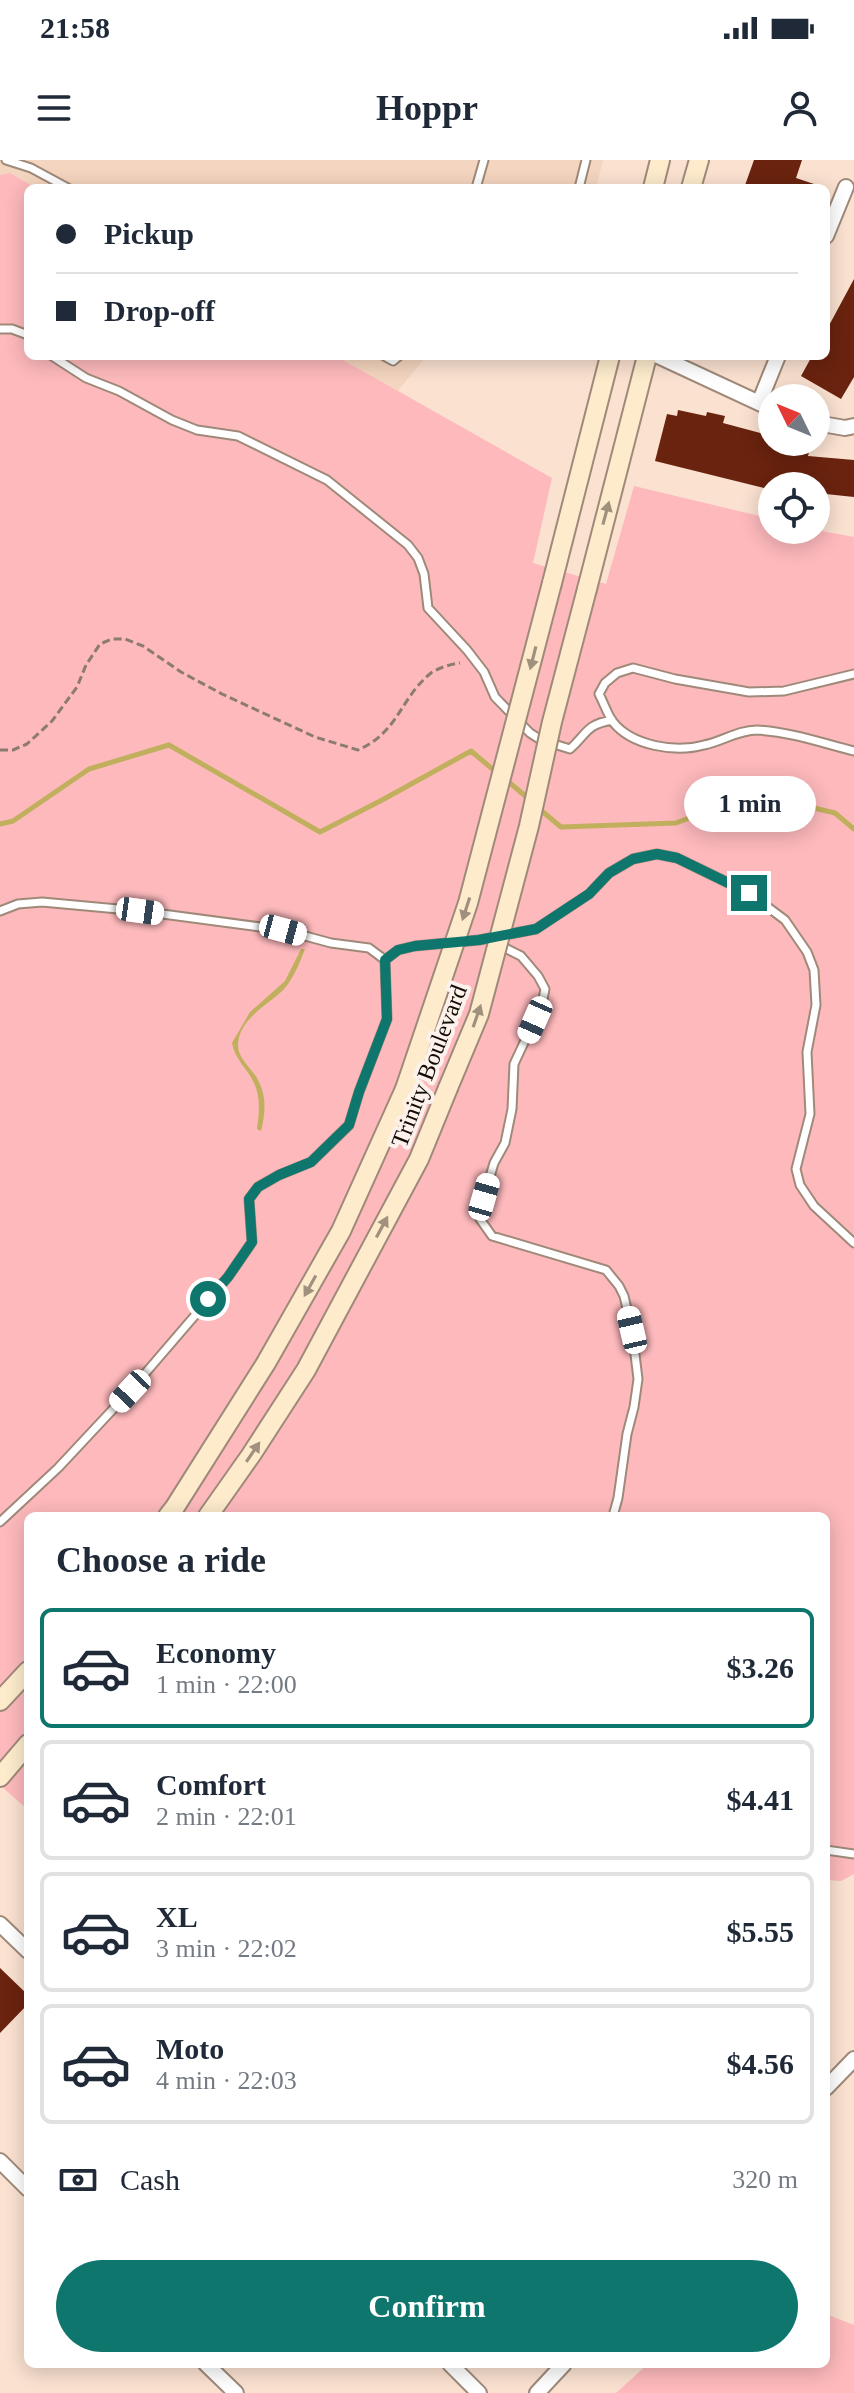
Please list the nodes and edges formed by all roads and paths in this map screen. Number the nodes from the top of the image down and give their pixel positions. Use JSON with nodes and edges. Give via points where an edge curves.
{"nodes":[{"id":1,"x":6,"y":160,"type":"edge"},
{"id":2,"x":484,"y":160,"type":"edge"},
{"id":3,"x":586,"y":160,"type":"edge"},
{"id":4,"x":660,"y":160,"type":"edge"},
{"id":5,"x":699,"y":160,"type":"edge"},
{"id":6,"x":61,"y":184,"type":"edge"},
{"id":7,"x":477,"y":184,"type":"edge"},
{"id":8,"x":580,"y":184,"type":"edge"},
{"id":9,"x":654,"y":184,"type":"edge"},
{"id":10,"x":692,"y":184,"type":"edge"},
{"id":11,"x":846,"y":187,"type":"dead end"},
{"id":12,"x":830,"y":226,"type":"edge"},
{"id":13,"x":0,"y":329,"type":"edge"},
{"id":14,"x":24,"y":334,"type":"edge"},
{"id":15,"x":58,"y":360,"type":"edge"},
{"id":16,"x":609,"y":360,"type":"edge"},
{"id":17,"x":646,"y":360,"type":"edge"},
{"id":18,"x":667,"y":360,"type":"edge"},
{"id":19,"x":777,"y":360,"type":"edge"},
{"id":20,"x":771,"y":384,"type":"edge"},
{"id":21,"x":758,"y":402,"type":"edge"},
{"id":22,"x":830,"y":425,"type":"edge"},
{"id":23,"x":854,"y":426,"type":"edge"},
{"id":24,"x":476,"y":662,"type":"junction"},
{"id":25,"x":854,"y":674,"type":"edge"},
{"id":26,"x":612,"y":720,"type":"junction"},
{"id":27,"x":0,"y":750,"type":"edge"},
{"id":28,"x":854,"y":751,"type":"edge"},
{"id":29,"x":0,"y":911,"type":"edge"},
{"id":30,"x":487,"y":938,"type":"junction"},
{"id":31,"x":385,"y":960,"type":"junction"},
{"id":32,"x":854,"y":1243,"type":"edge"},
{"id":33,"x":171,"y":1512,"type":"edge"},
{"id":34,"x":211,"y":1512,"type":"edge"},
{"id":35,"x":614,"y":1512,"type":"edge"},
{"id":36,"x":0,"y":1522,"type":"edge"},
{"id":37,"x":24,"y":1675,"type":"edge"},
{"id":38,"x":0,"y":1701,"type":"edge"},
{"id":39,"x":24,"y":1749,"type":"edge"},
{"id":40,"x":0,"y":1777,"type":"edge"},
{"id":41,"x":830,"y":1851,"type":"edge"},
{"id":42,"x":854,"y":1854,"type":"edge"},
{"id":43,"x":0,"y":1924,"type":"edge"},
{"id":44,"x":24,"y":1947,"type":"edge"},
{"id":45,"x":854,"y":2059,"type":"edge"},
{"id":46,"x":830,"y":2084,"type":"edge"},
{"id":47,"x":0,"y":2161,"type":"edge"},
{"id":48,"x":24,"y":2185,"type":"edge"},
{"id":49,"x":210,"y":2368,"type":"edge"},
{"id":50,"x":454,"y":2368,"type":"edge"},
{"id":51,"x":560,"y":2368,"type":"edge"},
{"id":52,"x":236,"y":2393,"type":"edge"},
{"id":53,"x":479,"y":2393,"type":"edge"},
{"id":54,"x":537,"y":2393,"type":"edge"}],
"edges":[{"from":1,"to":6,"type":"lane"},
{"from":2,"to":7,"type":"lane"},
{"from":3,"to":8,"type":"lane"},
{"from":4,"to":9,"type":"main road"},
{"from":5,"to":10,"type":"main road"},
{"from":11,"to":12,"type":"street"},
{"from":13,"to":14,"type":"lane"},
{"from":15,"to":24,"type":"lane","via":[[172,420],[238,436],[327,480],[408,545],[424,574],[428,608]]},
{"from":16,"to":33,"type":"main road","name":"Trinity Boulevard","one_way":true,"bridge":true,"via":[[468,903],[405,1089],[341,1231],[266,1363]]},
{"from":34,"to":17,"type":"main road","name":"Trinity Boulevard","one_way":true,"bridge":true,"via":[[306,1370],[419,1159],[479,1014]]},
{"from":18,"to":21,"type":"street"},
{"from":19,"to":20,"type":"street"},
{"from":22,"to":23,"type":"street"},
{"from":24,"to":26,"type":"lane","via":[[495,697],[541,740],[570,749],[587,729]]},
{"from":24,"to":27,"type":"path","via":[[432,672],[384,734],[358,750],[315,737],[222,694],[143,646],[112,639],[100,644],[52,721],[27,744]]},
{"from":25,"to":26,"type":"lane","via":[[784,691],[749,692],[633,668],[617,673],[599,694]]},
{"from":26,"to":28,"type":"lane","via":[[624,733],[658,746],[702,746],[758,730]]},
{"from":29,"to":31,"type":"lane","via":[[42,902],[140,911],[283,930],[369,948]]},
{"from":30,"to":31,"type":"lane","via":[[415,946]]},
{"from":30,"to":32,"type":"lane","via":[[536,929],[589,894],[609,873],[633,859],[657,854],[677,858],[771,907],[807,952],[814,970],[816,1005],[807,1052],[810,1114],[796,1169],[814,1206]]},
{"from":30,"to":35,"type":"lane","via":[[521,956],[545,989],[514,1064],[505,1143],[494,1163],[480,1219],[492,1236],[606,1270],[624,1296],[638,1379]]},
{"from":31,"to":36,"type":"lane","via":[[387,1019],[349,1125],[311,1162],[258,1187],[249,1199],[252,1242],[228,1277],[130,1391]]},
{"from":37,"to":38,"type":"main road"},
{"from":39,"to":40,"type":"main road"},
{"from":41,"to":42,"type":"lane"},
{"from":43,"to":44,"type":"street"},
{"from":45,"to":46,"type":"street"},
{"from":47,"to":48,"type":"street"},
{"from":49,"to":52,"type":"street"},
{"from":50,"to":53,"type":"street"},
{"from":51,"to":54,"type":"street"}]}
